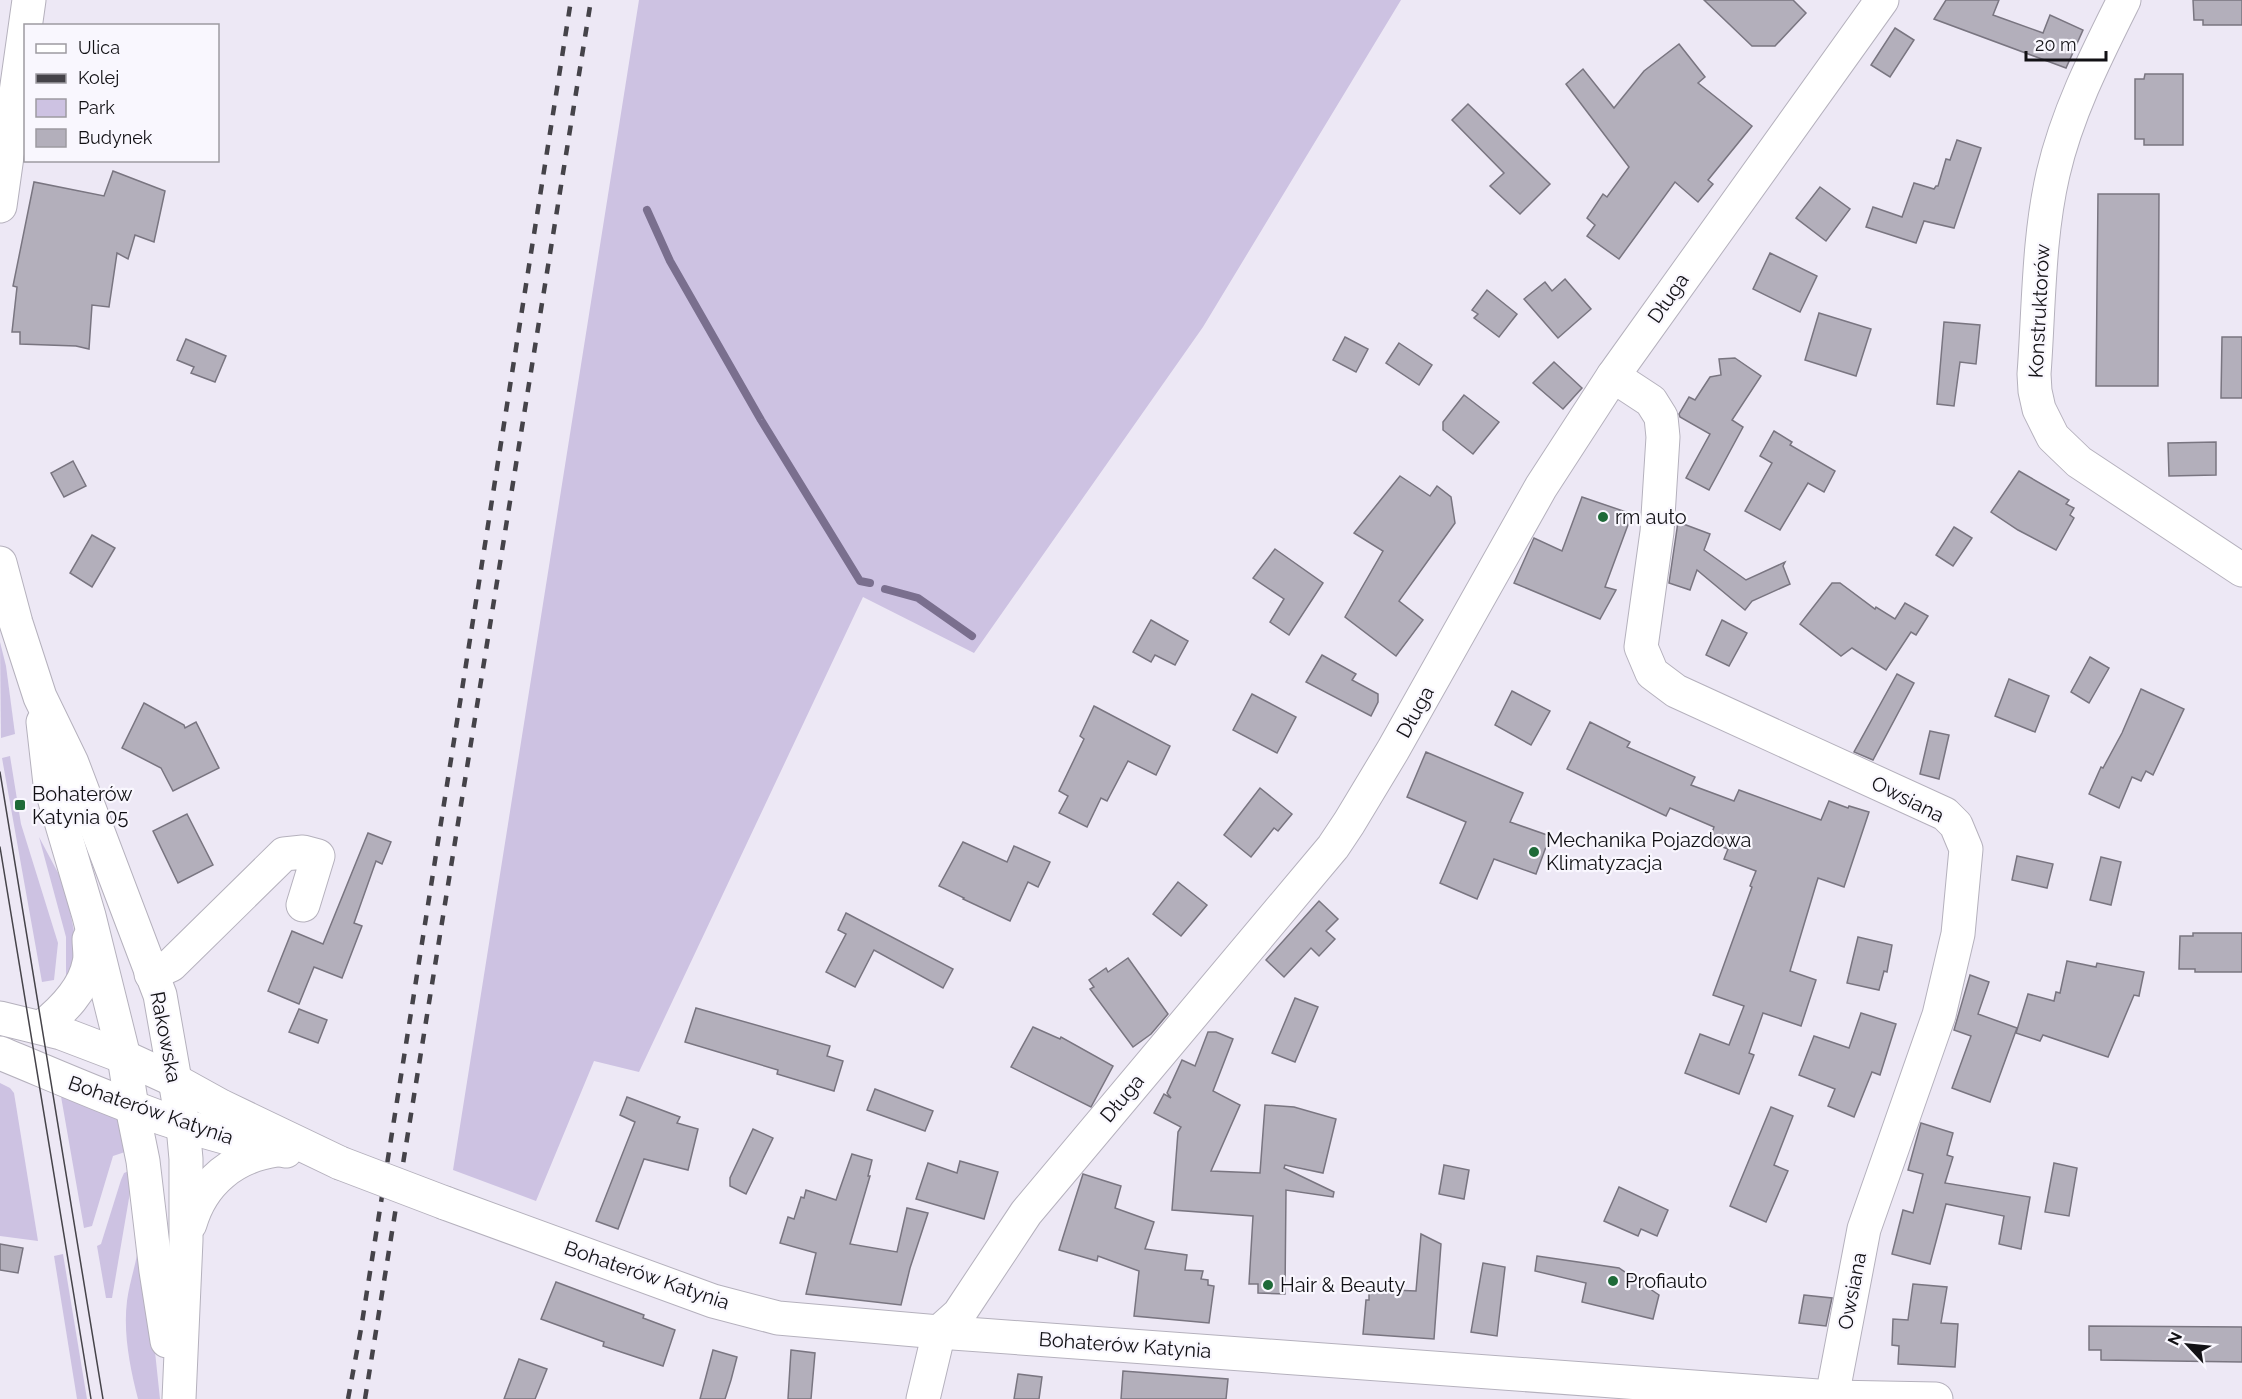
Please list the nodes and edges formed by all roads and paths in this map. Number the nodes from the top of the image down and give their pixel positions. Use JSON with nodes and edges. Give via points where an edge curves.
{"nodes":[{"id":1,"x":29,"y":0,"type":"edge"},
{"id":2,"x":1881,"y":0,"type":"edge"},
{"id":3,"x":2124,"y":0,"type":"edge"},
{"id":4,"x":26,"y":24,"type":"edge"},
{"id":5,"x":24,"y":36,"type":"edge"},
{"id":6,"x":0,"y":206,"type":"edge"},
{"id":7,"x":1613,"y":376,"type":"junction"},
{"id":8,"x":0,"y":563,"type":"edge"},
{"id":9,"x":2242,"y":570,"type":"edge"},
{"id":10,"x":40,"y":697,"type":"junction"},
{"id":11,"x":303,"y":904,"type":"dead end"},
{"id":12,"x":89,"y":916,"type":"junction"},
{"id":13,"x":151,"y":974,"type":"junction"},
{"id":14,"x":0,"y":1018,"type":"edge"},
{"id":15,"x":42,"y":1028,"type":"junction"},
{"id":16,"x":0,"y":1053,"type":"edge"},
{"id":17,"x":124,"y":1057,"type":"junction"},
{"id":18,"x":174,"y":1080,"type":"junction"},
{"id":19,"x":132,"y":1107,"type":"junction"},
{"id":20,"x":183,"y":1126,"type":"junction"},
{"id":21,"x":280,"y":1150,"type":"junction"},
{"id":22,"x":340,"y":1162,"type":"junction"},
{"id":23,"x":186,"y":1240,"type":"junction"},
{"id":24,"x":939,"y":1332,"type":"junction"},
{"id":25,"x":1673,"y":1392,"type":"edge"},
{"id":26,"x":1832,"y":1397,"type":"junction"},
{"id":27,"x":178,"y":1399,"type":"edge"},
{"id":28,"x":923,"y":1399,"type":"edge"},
{"id":29,"x":1936,"y":1399,"type":"edge"}],
"edges":[{"from":1,"to":4,"type":"street"},
{"from":2,"to":7,"type":"street","name":"Długa"},
{"from":3,"to":9,"type":"street","name":"Konstruktorów","via":[[2071,114],[2053,174],[2044,231],[2035,391],[2053,438],[2079,462]]},
{"from":5,"to":6,"type":"street"},
{"from":7,"to":24,"type":"street","name":"Długa","via":[[1541,487],[1350,823],[1026,1213],[959,1314]]},
{"from":7,"to":26,"type":"street","name":"Owsiana","via":[[1651,401],[1661,417],[1658,532],[1641,647],[1652,673],[1676,691],[1945,814],[1956,825],[1966,849],[1958,934],[1940,1015],[1864,1229]]},
{"from":8,"to":10,"type":"street","name":"Rakowska"},
{"from":10,"to":12,"type":"street","name":"Rakowska","via":[[50,784]]},
{"from":10,"to":13,"type":"street","name":"Rakowska","via":[[72,763]]},
{"from":11,"to":13,"type":"street","via":[[318,856],[303,852],[284,854],[171,966]]},
{"from":12,"to":15,"type":"street","via":[[89,963],[81,985]]},
{"from":12,"to":17,"type":"street","name":"Rakowska"},
{"from":13,"to":18,"type":"street","name":"Rakowska","via":[[160,995]]},
{"from":14,"to":15,"type":"street","name":"Bohaterów Katynia"},
{"from":15,"to":17,"type":"street","name":"Bohaterów Katynia"},
{"from":16,"to":19,"type":"street","name":"Bohaterów Katynia"},
{"from":17,"to":18,"type":"street","name":"Bohaterów Katynia"},
{"from":17,"to":19,"type":"street","name":"Rakowska"},
{"from":18,"to":20,"type":"street","name":"Rakowska"},
{"from":18,"to":22,"type":"street","name":"Bohaterów Katynia"},
{"from":19,"to":20,"type":"street","name":"Bohaterów Katynia"},
{"from":19,"to":27,"type":"street","name":"Rakowska"},
{"from":20,"to":21,"type":"street","name":"Bohaterów Katynia"},
{"from":20,"to":23,"type":"street","name":"Rakowska"},
{"from":21,"to":22,"type":"street","name":"Bohaterów Katynia"},
{"from":21,"to":23,"type":"street","via":[[246,1157],[223,1171],[207,1187],[193,1213]]},
{"from":22,"to":24,"type":"street","name":"Bohaterów Katynia","bridge":true,"via":[[713,1301],[778,1318]]},
{"from":23,"to":27,"type":"street","name":"Rakowska"},
{"from":24,"to":25,"type":"street","name":"Bohaterów Katynia"},
{"from":24,"to":28,"type":"street"},
{"from":25,"to":26,"type":"street","name":"Bohaterów Katynia"},
{"from":26,"to":29,"type":"street","name":"Bohaterów Katynia"}]}
